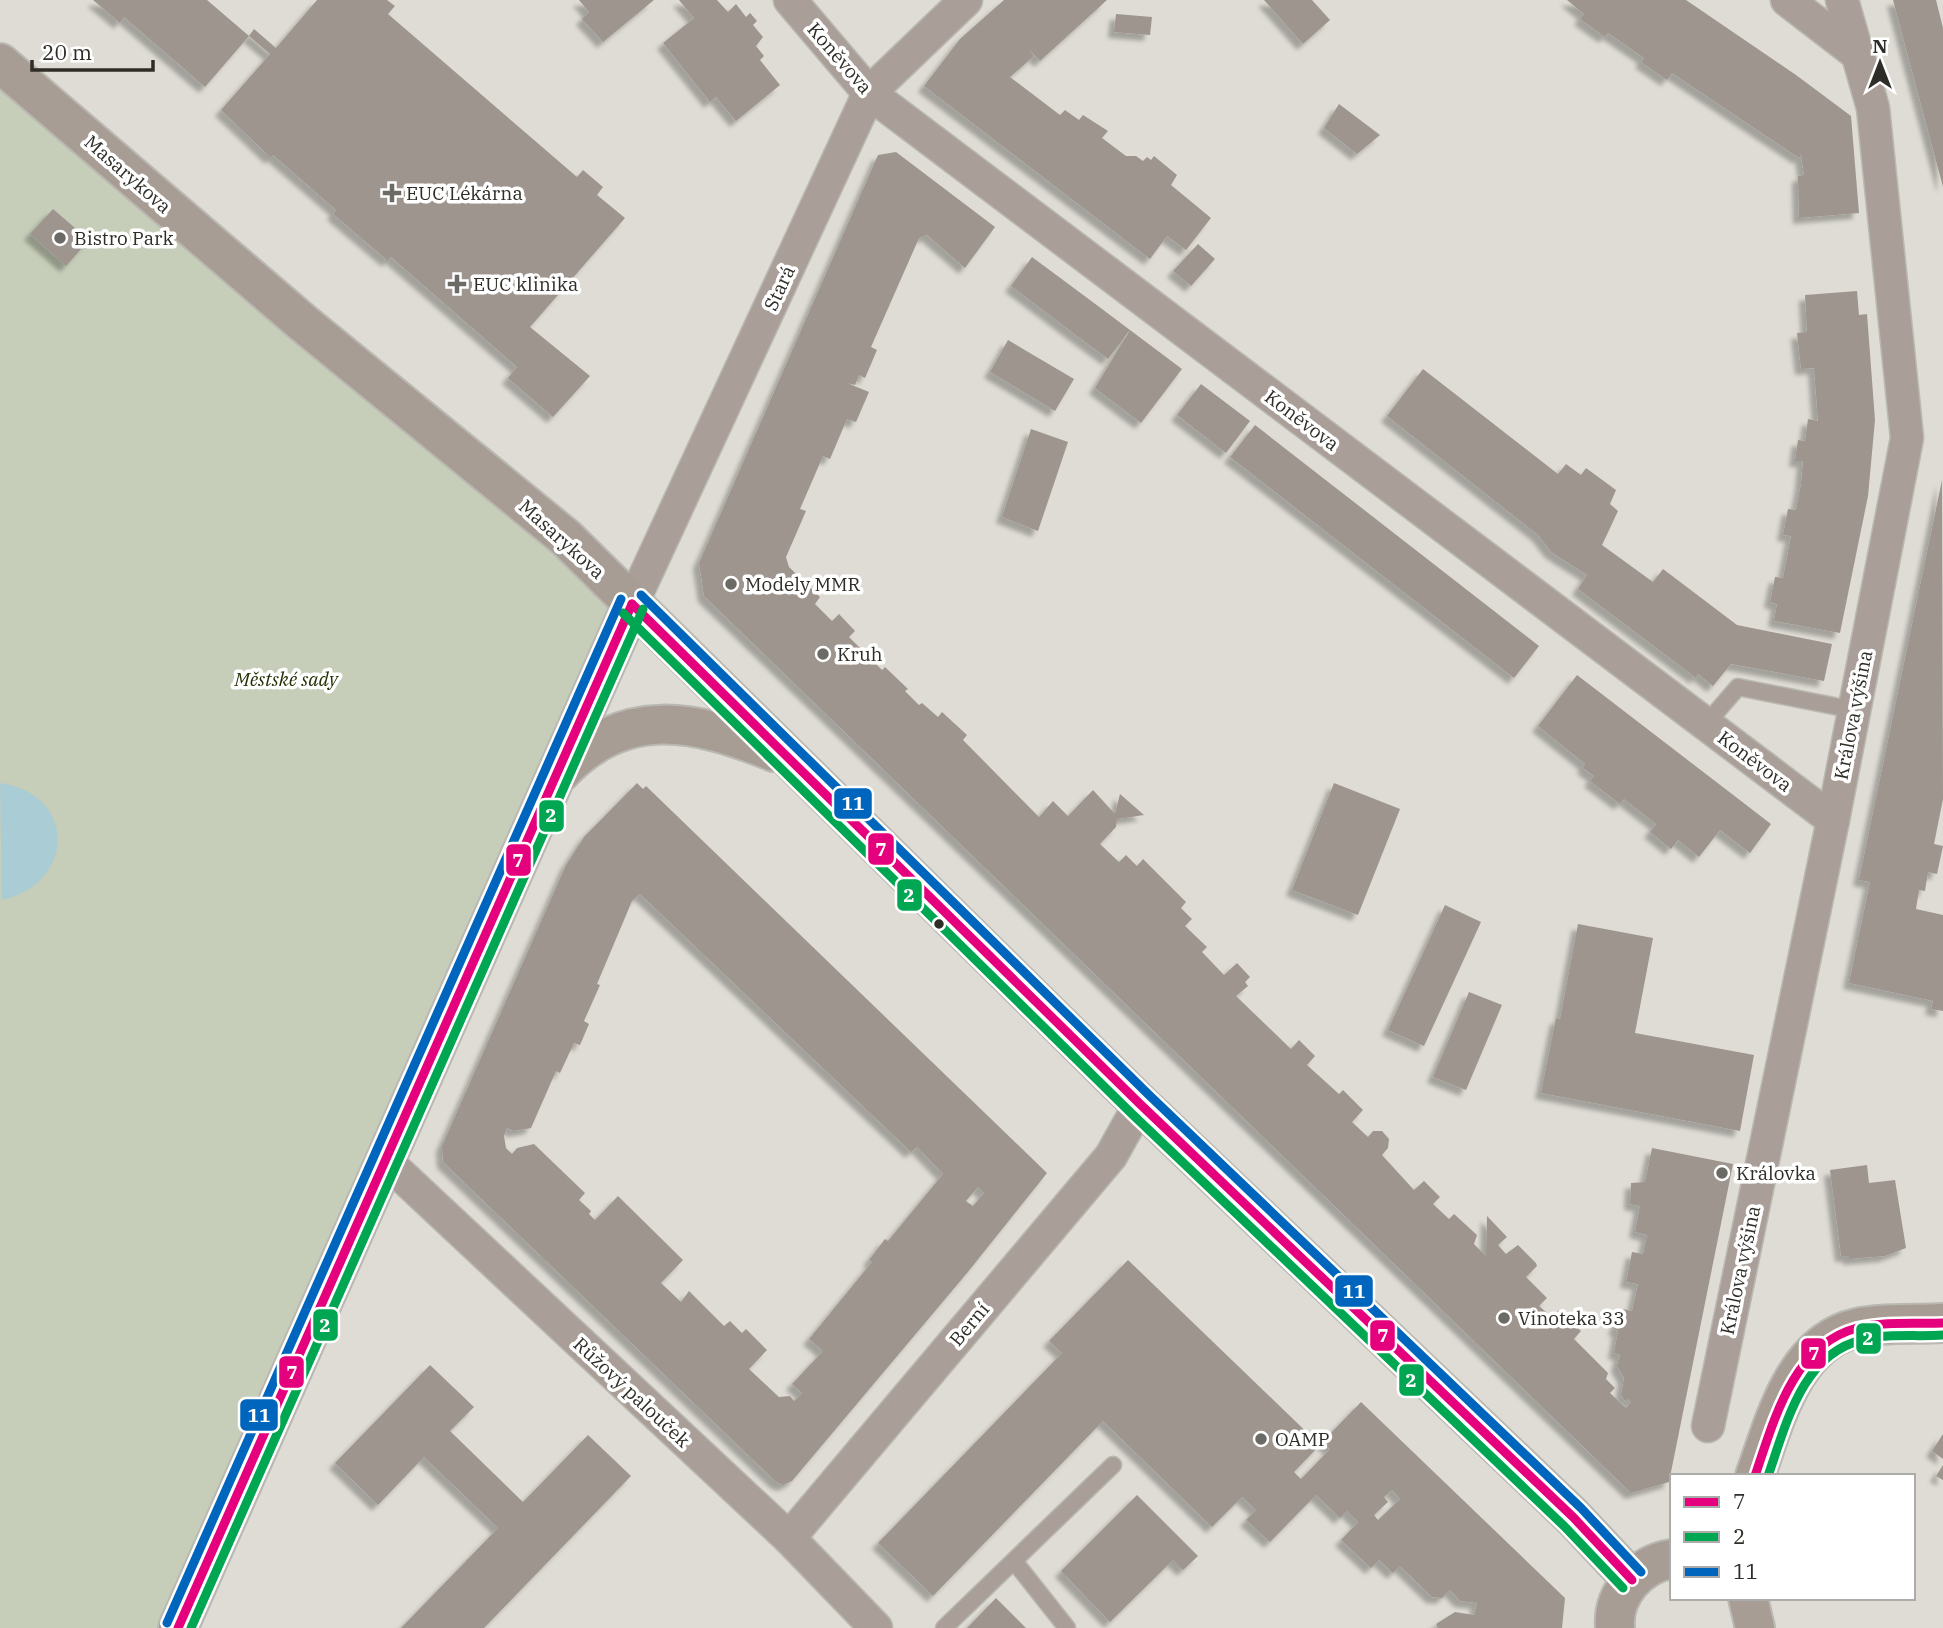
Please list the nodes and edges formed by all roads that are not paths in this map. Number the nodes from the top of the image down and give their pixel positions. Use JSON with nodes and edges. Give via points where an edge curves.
{"nodes":[{"id":1,"x":790,"y":0,"type":"edge"},
{"id":2,"x":966,"y":0,"type":"edge"},
{"id":3,"x":1787,"y":0,"type":"edge"},
{"id":4,"x":1842,"y":0,"type":"edge"},
{"id":5,"x":1856,"y":53,"type":"junction"},
{"id":6,"x":0,"y":63,"type":"edge"},
{"id":7,"x":869,"y":93,"type":"junction"},
{"id":8,"x":632,"y":604,"type":"junction"},
{"id":9,"x":1854,"y":710,"type":"junction"},
{"id":10,"x":1706,"y":724,"type":"junction"},
{"id":11,"x":788,"y":757,"type":"junction"},
{"id":12,"x":554,"y":780,"type":"junction"},
{"id":13,"x":1833,"y":820,"type":"junction"},
{"id":14,"x":1140,"y":1104,"type":"junction"},
{"id":15,"x":385,"y":1160,"type":"junction"},
{"id":16,"x":1943,"y":1323,"type":"edge"},
{"id":17,"x":1707,"y":1426,"type":"dead end"},
{"id":18,"x":1113,"y":1465,"type":"dead end"},
{"id":19,"x":1756,"y":1474,"type":"edge"},
{"id":20,"x":789,"y":1538,"type":"junction"},
{"id":21,"x":1670,"y":1559,"type":"edge"},
{"id":22,"x":1014,"y":1561,"type":"junction"},
{"id":23,"x":1632,"y":1580,"type":"junction"},
{"id":24,"x":1748,"y":1600,"type":"edge"},
{"id":25,"x":178,"y":1628,"type":"edge"},
{"id":26,"x":876,"y":1628,"type":"edge"},
{"id":27,"x":944,"y":1628,"type":"edge"},
{"id":28,"x":1067,"y":1628,"type":"edge"},
{"id":29,"x":1615,"y":1628,"type":"edge"},
{"id":30,"x":1755,"y":1628,"type":"edge"}],
"edges":[{"from":1,"to":7,"type":"street","name":"Koněvova"},
{"from":2,"to":7,"type":"street","name":"Stará"},
{"from":3,"to":5,"type":"street"},
{"from":4,"to":5,"type":"street","name":"Králova výšina"},
{"from":5,"to":9,"type":"street","name":"Králova výšina","via":[[1873,108],[1907,438]]},
{"from":6,"to":8,"type":"street","name":"Masarykova","via":[[303,323],[566,538]]},
{"from":7,"to":8,"type":"street","name":"Stará"},
{"from":7,"to":10,"type":"street","name":"Koněvova"},
{"from":8,"to":11,"type":"street","name":"Masarykova"},
{"from":8,"to":12,"type":"street"},
{"from":9,"to":10,"type":"lane","via":[[1738,687]]},
{"from":9,"to":13,"type":"street","name":"Králova výšina"},
{"from":10,"to":13,"type":"street","name":"Koněvova"},
{"from":11,"to":12,"type":"street","via":[[702,727],[649,724],[596,742]]},
{"from":11,"to":14,"type":"street","name":"Masarykova"},
{"from":12,"to":15,"type":"street"},
{"from":13,"to":17,"type":"street","name":"Králova výšina"},
{"from":14,"to":20,"type":"street","name":"Berní","via":[[1111,1156]]},
{"from":14,"to":23,"type":"street","name":"Masarykova","via":[[1573,1517]]},
{"from":15,"to":20,"type":"street","name":"Růžový palouček"},
{"from":15,"to":25,"type":"street"},
{"from":16,"to":19,"type":"street","via":[[1856,1328],[1821,1346],[1784,1395]]},
{"from":18,"to":22,"type":"lane"},
{"from":20,"to":26,"type":"street","name":"Růžový palouček"},
{"from":21,"to":23,"type":"street","via":[[1657,1561]]},
{"from":22,"to":27,"type":"lane"},
{"from":22,"to":28,"type":"lane"},
{"from":23,"to":29,"type":"street","via":[[1620,1598]]},
{"from":24,"to":30,"type":"street"}]}
